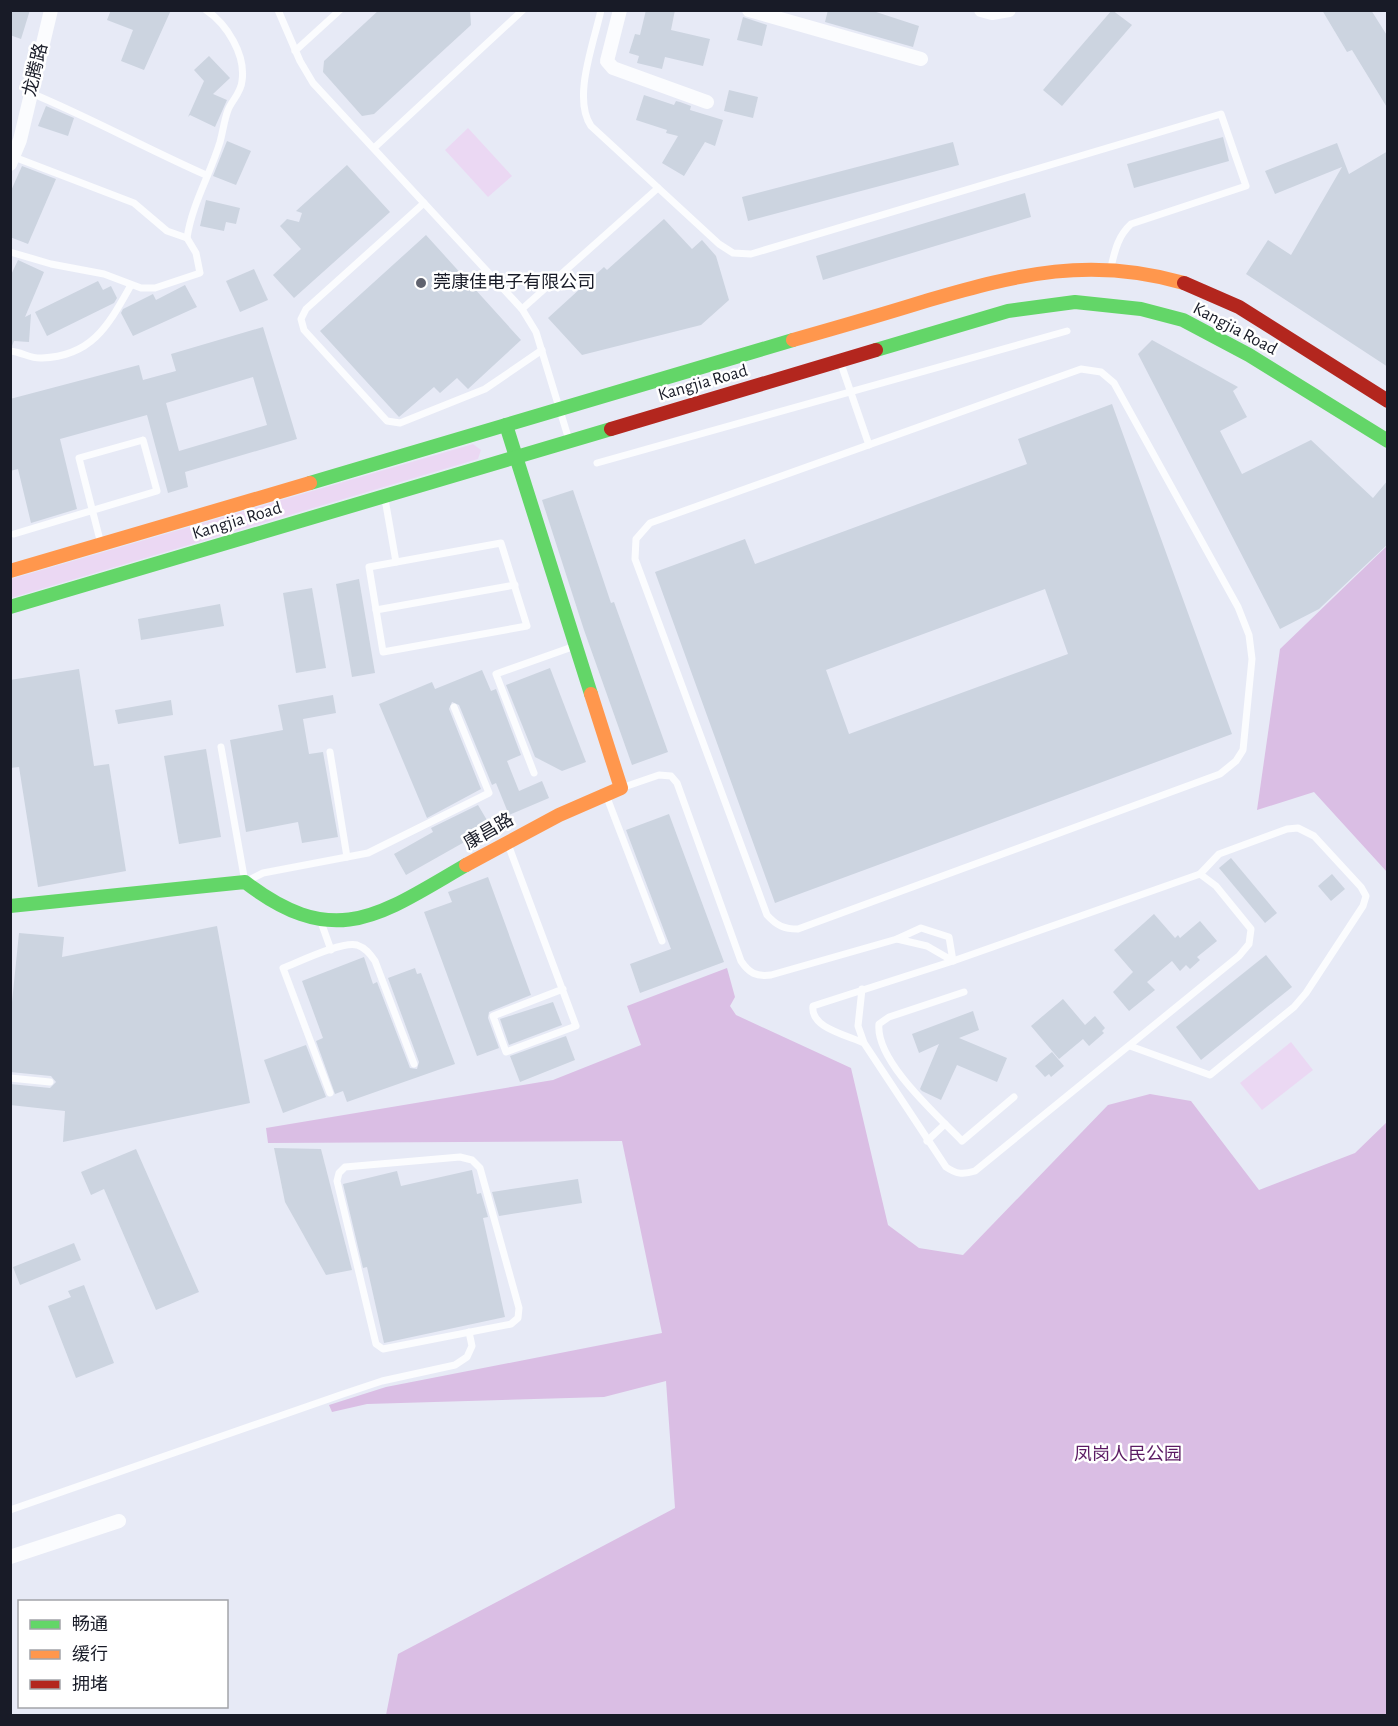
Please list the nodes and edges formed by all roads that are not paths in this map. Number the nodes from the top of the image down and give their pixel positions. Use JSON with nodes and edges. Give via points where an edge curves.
{"nodes":[{"id":1,"x":51,"y":10,"type":"edge"},
{"id":2,"x":206,"y":10,"type":"edge"},
{"id":3,"x":278,"y":10,"type":"edge"},
{"id":4,"x":340,"y":10,"type":"edge"},
{"id":5,"x":523,"y":10,"type":"edge"},
{"id":6,"x":601,"y":10,"type":"edge"},
{"id":7,"x":620,"y":10,"type":"edge"},
{"id":8,"x":749,"y":10,"type":"edge"},
{"id":9,"x":981,"y":10,"type":"edge"},
{"id":10,"x":1009,"y":10,"type":"edge"},
{"id":11,"x":295,"y":51,"type":"junction"},
{"id":12,"x":921,"y":59,"type":"dead end"},
{"id":13,"x":31,"y":93,"type":"junction"},
{"id":14,"x":707,"y":102,"type":"dead end"},
{"id":15,"x":374,"y":148,"type":"junction"},
{"id":16,"x":12,"y":160,"type":"edge"},
{"id":17,"x":206,"y":175,"type":"junction"},
{"id":18,"x":658,"y":188,"type":"junction"},
{"id":19,"x":424,"y":203,"type":"junction"},
{"id":20,"x":187,"y":238,"type":"junction"},
{"id":21,"x":10,"y":252,"type":"edge"},
{"id":22,"x":1110,"y":269,"type":"junction"},
{"id":23,"x":131,"y":285,"type":"junction"},
{"id":24,"x":522,"y":309,"type":"junction"},
{"id":25,"x":1067,"y":331,"type":"dead end"},
{"id":26,"x":542,"y":350,"type":"junction"},
{"id":27,"x":10,"y":351,"type":"edge"},
{"id":28,"x":840,"y":361,"type":"junction"},
{"id":29,"x":850,"y":392,"type":"junction"},
{"id":30,"x":1388,"y":400,"type":"edge"},
{"id":31,"x":560,"y":410,"type":"junction"},
{"id":32,"x":506,"y":425,"type":"junction"},
{"id":33,"x":569,"y":441,"type":"junction"},
{"id":34,"x":1388,"y":441,"type":"edge"},
{"id":35,"x":868,"y":445,"type":"junction"},
{"id":36,"x":515,"y":458,"type":"junction"},
{"id":37,"x":597,"y":463,"type":"dead end"},
{"id":38,"x":384,"y":496,"type":"junction"},
{"id":39,"x":93,"y":510,"type":"junction"},
{"id":40,"x":14,"y":534,"type":"dead end"},
{"id":41,"x":101,"y":544,"type":"junction"},
{"id":42,"x":396,"y":562,"type":"junction"},
{"id":43,"x":10,"y":571,"type":"edge"},
{"id":44,"x":514,"y":585,"type":"junction"},
{"id":45,"x":10,"y":607,"type":"edge"},
{"id":46,"x":376,"y":610,"type":"junction"},
{"id":47,"x":575,"y":646,"type":"junction"},
{"id":48,"x":454,"y":706,"type":"dead end"},
{"id":49,"x":220,"y":747,"type":"dead end"},
{"id":50,"x":330,"y":752,"type":"dead end"},
{"id":51,"x":534,"y":773,"type":"dead end"},
{"id":52,"x":621,"y":788,"type":"junction"},
{"id":53,"x":606,"y":794,"type":"junction"},
{"id":54,"x":507,"y":842,"type":"junction"},
{"id":55,"x":347,"y":857,"type":"junction"},
{"id":56,"x":1200,"y":874,"type":"junction"},
{"id":57,"x":245,"y":882,"type":"junction"},
{"id":58,"x":10,"y":906,"type":"edge"},
{"id":59,"x":320,"y":919,"type":"junction"},
{"id":60,"x":897,"y":939,"type":"junction"},
{"id":61,"x":662,"y":941,"type":"dead end"},
{"id":62,"x":331,"y":950,"type":"junction"},
{"id":63,"x":953,"y":961,"type":"junction"},
{"id":64,"x":862,"y":988,"type":"junction"},
{"id":65,"x":562,"y":989,"type":"junction"},
{"id":66,"x":964,"y":992,"type":"dead end"},
{"id":67,"x":864,"y":1043,"type":"junction"},
{"id":68,"x":1130,"y":1046,"type":"junction"},
{"id":69,"x":414,"y":1064,"type":"dead end"},
{"id":70,"x":10,"y":1078,"type":"edge"},
{"id":71,"x":50,"y":1082,"type":"dead end"},
{"id":72,"x":330,"y":1093,"type":"dead end"},
{"id":73,"x":1014,"y":1097,"type":"dead end"},
{"id":74,"x":945,"y":1124,"type":"junction"},
{"id":75,"x":927,"y":1141,"type":"junction"},
{"id":76,"x":469,"y":1332,"type":"junction"},
{"id":77,"x":10,"y":1510,"type":"edge"},
{"id":78,"x":119,"y":1521,"type":"dead end"},
{"id":79,"x":10,"y":1557,"type":"edge"}],
"edges":[{"from":1,"to":13,"type":"street","name":"龙腾路"},
{"from":2,"to":17,"type":"lane","via":[[221,20],[230,33],[242,72],[242,82]]},
{"from":3,"to":11,"type":"lane"},
{"from":4,"to":11,"type":"lane"},
{"from":5,"to":15,"type":"lane"},
{"from":6,"to":18,"type":"lane","via":[[583,93],[585,117]]},
{"from":7,"to":14,"type":"street","via":[[607,61],[613,68]]},
{"from":8,"to":12,"type":"street"},
{"from":9,"to":10,"type":"street","via":[[992,14]]},
{"from":11,"to":15,"type":"lane","via":[[313,83]]},
{"from":13,"to":16,"type":"street","name":"龙腾路"},
{"from":13,"to":17,"type":"lane","via":[[92,118],[148,150]]},
{"from":15,"to":19,"type":"lane"},
{"from":16,"to":20,"type":"lane","via":[[134,203],[167,231]]},
{"from":17,"to":20,"type":"lane"},
{"from":18,"to":22,"type":"lane","via":[[719,244],[733,253],[751,254],[1221,114],[1245,186],[1131,224],[1119,238]]},
{"from":18,"to":24,"type":"lane"},
{"from":19,"to":24,"type":"lane"},
{"from":19,"to":26,"type":"lane","via":[[306,309],[301,319],[304,330],[387,421],[400,423],[485,389]]},
{"from":20,"to":23,"type":"lane","via":[[196,253],[200,273],[156,288]]},
{"from":21,"to":23,"type":"lane","via":[[96,272]]},
{"from":22,"to":30,"type":"street","name":"Kangjia Road","via":[[1172,280],[1210,292]]},
{"from":22,"to":31,"type":"street","name":"Kangjia Road","via":[[1056,268],[1018,275]]},
{"from":23,"to":27,"type":"lane","via":[[98,337],[86,346],[40,358]]},
{"from":24,"to":26,"type":"lane"},
{"from":25,"to":29,"type":"lane"},
{"from":26,"to":31,"type":"lane"},
{"from":28,"to":29,"type":"lane"},
{"from":28,"to":33,"type":"street","name":"Kangjia Road"},
{"from":28,"to":34,"type":"street","name":"Kangjia Road","via":[[1031,307],[1075,302],[1118,305],[1163,314],[1202,328]]},
{"from":29,"to":35,"type":"lane"},
{"from":29,"to":37,"type":"lane"},
{"from":31,"to":32,"type":"street","name":"Kangjia Road"},
{"from":31,"to":33,"type":"lane"},
{"from":32,"to":36,"type":"street"},
{"from":32,"to":41,"type":"street","name":"Kangjia Road"},
{"from":33,"to":36,"type":"street","name":"Kangjia Road"},
{"from":35,"to":35,"type":"lane","via":[[1082,369],[1101,372],[1114,383],[1238,607],[1249,635],[1252,659],[1243,750],[1220,774],[798,928],[786,929],[767,915],[634,559],[636,539],[650,523]]},
{"from":36,"to":38,"type":"street","name":"Kangjia Road"},
{"from":36,"to":47,"type":"street"},
{"from":38,"to":42,"type":"lane"},
{"from":38,"to":45,"type":"street","name":"Kangjia Road"},
{"from":39,"to":39,"type":"lane","via":[[157,491],[143,440],[79,458]]},
{"from":39,"to":40,"type":"lane"},
{"from":39,"to":41,"type":"lane"},
{"from":41,"to":43,"type":"street","name":"Kangjia Road"},
{"from":42,"to":44,"type":"lane","via":[[501,543]]},
{"from":42,"to":46,"type":"lane","via":[[369,567]]},
{"from":44,"to":46,"type":"lane"},
{"from":44,"to":46,"type":"lane","via":[[527,626],[384,652]]},
{"from":47,"to":51,"type":"lane","via":[[496,674]]},
{"from":47,"to":52,"type":"street"},
{"from":48,"to":55,"type":"lane","via":[[489,793],[368,853]]},
{"from":49,"to":57,"type":"lane"},
{"from":50,"to":55,"type":"lane"},
{"from":52,"to":53,"type":"street","name":"康昌路"},
{"from":52,"to":60,"type":"lane","via":[[659,776],[671,776],[677,783],[748,972],[771,975]]},
{"from":53,"to":54,"type":"street","name":"康昌路"},
{"from":53,"to":61,"type":"lane"},
{"from":54,"to":59,"type":"street","name":"康昌路","via":[[386,911],[354,920]]},
{"from":54,"to":65,"type":"lane"},
{"from":55,"to":57,"type":"lane","via":[[263,873]]},
{"from":56,"to":63,"type":"lane"},
{"from":56,"to":68,"type":"lane","via":[[1216,886],[1247,922],[1251,929],[1249,944]]},
{"from":56,"to":68,"type":"lane","via":[[1219,854],[1298,828],[1314,836],[1366,896],[1294,1007],[1210,1075]]},
{"from":57,"to":58,"type":"street"},
{"from":57,"to":59,"type":"street","name":"康昌路","via":[[272,902]]},
{"from":59,"to":62,"type":"lane"},
{"from":60,"to":63,"type":"lane","via":[[927,946]]},
{"from":60,"to":63,"type":"lane","via":[[921,928],[934,931],[949,937]]},
{"from":62,"to":69,"type":"lane","via":[[356,944],[367,950],[375,961]]},
{"from":62,"to":72,"type":"lane","via":[[283,968]]},
{"from":63,"to":64,"type":"lane"},
{"from":64,"to":67,"type":"lane","via":[[858,1026]]},
{"from":64,"to":67,"type":"lane","via":[[813,1006],[812,1014],[817,1022]]},
{"from":65,"to":65,"type":"lane","via":[[493,1016],[506,1052],[576,1026]]},
{"from":66,"to":74,"type":"lane","via":[[889,1017],[879,1024],[878,1037],[914,1095]]},
{"from":67,"to":75,"type":"lane"},
{"from":68,"to":75,"type":"lane","via":[[975,1171],[964,1174],[946,1167]]},
{"from":70,"to":71,"type":"lane"},
{"from":73,"to":74,"type":"lane","via":[[962,1141]]},
{"from":74,"to":75,"type":"lane"},
{"from":76,"to":76,"type":"lane","via":[[511,1324],[518,1318],[519,1308],[480,1168],[472,1160],[460,1157],[345,1167],[337,1181],[376,1344],[383,1349]]},
{"from":76,"to":77,"type":"lane","via":[[472,1346],[467,1357],[455,1365],[343,1394]]},
{"from":78,"to":79,"type":"street"}]}
